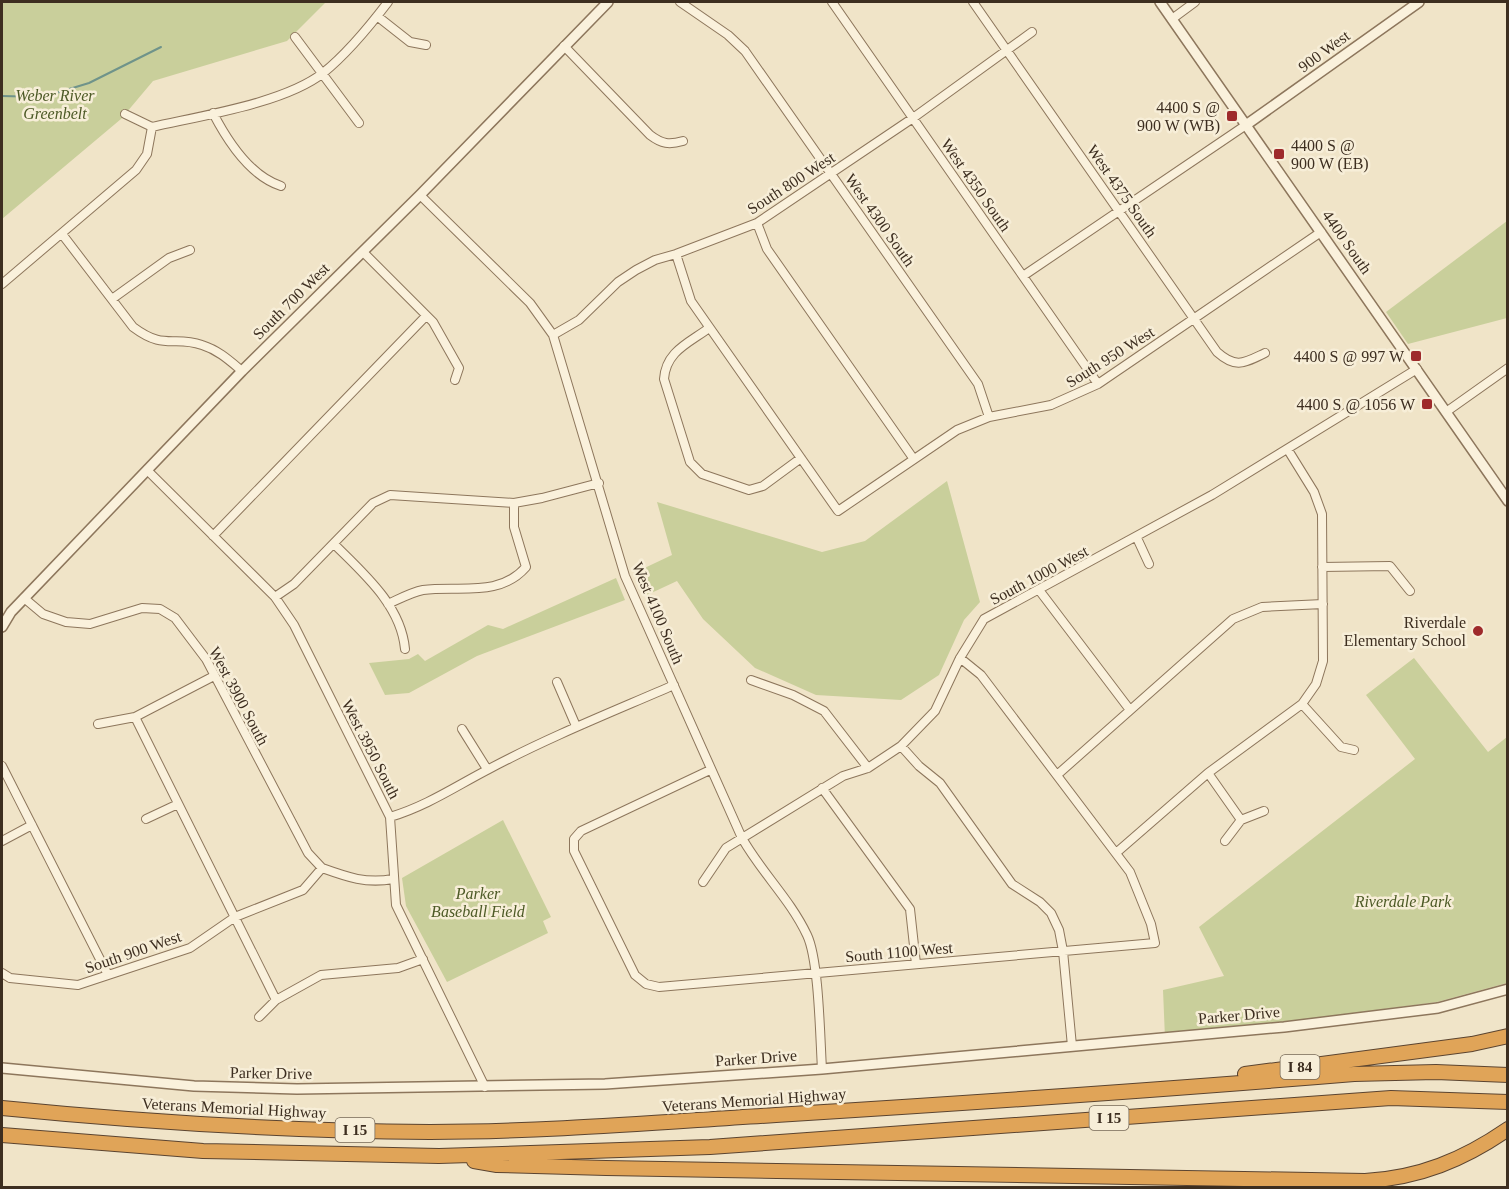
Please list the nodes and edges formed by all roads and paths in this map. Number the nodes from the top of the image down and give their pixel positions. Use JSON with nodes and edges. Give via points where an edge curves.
{"nodes":[{"id":1,"x":388,"y":2,"type":"edge"},
{"id":2,"x":608,"y":2,"type":"edge"},
{"id":3,"x":680,"y":2,"type":"edge"},
{"id":4,"x":832,"y":2,"type":"edge"},
{"id":5,"x":973,"y":2,"type":"edge"},
{"id":6,"x":1160,"y":2,"type":"edge"},
{"id":7,"x":1195,"y":2,"type":"edge"},
{"id":8,"x":1412,"y":3,"type":"edge"},
{"id":9,"x":377,"y":16,"type":"junction"},
{"id":10,"x":1172,"y":19,"type":"junction"},
{"id":11,"x":1032,"y":32,"type":"dead end"},
{"id":12,"x":295,"y":37,"type":"dead end"},
{"id":13,"x":426,"y":45,"type":"dead end"},
{"id":14,"x":564,"y":46,"type":"junction"},
{"id":15,"x":1008,"y":49,"type":"junction"},
{"id":16,"x":322,"y":74,"type":"junction"},
{"id":17,"x":213,"y":113,"type":"junction"},
{"id":18,"x":125,"y":114,"type":"dead end"},
{"id":19,"x":913,"y":118,"type":"junction"},
{"id":20,"x":359,"y":123,"type":"dead end"},
{"id":21,"x":1246,"y":125,"type":"junction"},
{"id":22,"x":152,"y":127,"type":"junction"},
{"id":23,"x":683,"y":141,"type":"dead end"},
{"id":24,"x":831,"y":174,"type":"junction"},
{"id":25,"x":281,"y":186,"type":"dead end"},
{"id":26,"x":420,"y":195,"type":"junction"},
{"id":27,"x":1120,"y":211,"type":"junction"},
{"id":28,"x":757,"y":223,"type":"junction"},
{"id":29,"x":1322,"y":232,"type":"junction"},
{"id":30,"x":62,"y":234,"type":"junction"},
{"id":31,"x":190,"y":250,"type":"dead end"},
{"id":32,"x":363,"y":252,"type":"junction"},
{"id":33,"x":676,"y":254,"type":"junction"},
{"id":34,"x":1023,"y":276,"type":"junction"},
{"id":35,"x":2,"y":284,"type":"edge"},
{"id":36,"x":112,"y":299,"type":"junction"},
{"id":37,"x":426,"y":316,"type":"junction"},
{"id":38,"x":1194,"y":319,"type":"junction"},
{"id":39,"x":709,"y":328,"type":"junction"},
{"id":40,"x":553,"y":335,"type":"junction"},
{"id":41,"x":1265,"y":353,"type":"dead end"},
{"id":42,"x":1508,"y":368,"type":"edge"},
{"id":43,"x":1417,"y":369,"type":"junction"},
{"id":44,"x":242,"y":371,"type":"junction"},
{"id":45,"x":455,"y":380,"type":"dead end"},
{"id":46,"x":1098,"y":384,"type":"junction"},
{"id":47,"x":1446,"y":412,"type":"junction"},
{"id":48,"x":989,"y":417,"type":"junction"},
{"id":49,"x":1288,"y":450,"type":"junction"},
{"id":50,"x":801,"y":458,"type":"junction"},
{"id":51,"x":913,"y":458,"type":"junction"},
{"id":52,"x":147,"y":470,"type":"junction"},
{"id":53,"x":599,"y":483,"type":"junction"},
{"id":54,"x":1508,"y":501,"type":"edge"},
{"id":55,"x":513,"y":503,"type":"junction"},
{"id":56,"x":213,"y":536,"type":"junction"},
{"id":57,"x":1137,"y":538,"type":"junction"},
{"id":58,"x":333,"y":544,"type":"junction"},
{"id":59,"x":1149,"y":564,"type":"dead end"},
{"id":60,"x":1322,"y":567,"type":"junction"},
{"id":61,"x":1040,"y":590,"type":"junction"},
{"id":62,"x":1410,"y":591,"type":"dead end"},
{"id":63,"x":275,"y":597,"type":"junction"},
{"id":64,"x":24,"y":598,"type":"junction"},
{"id":65,"x":388,"y":604,"type":"junction"},
{"id":66,"x":1323,"y":604,"type":"junction"},
{"id":67,"x":2,"y":627,"type":"edge"},
{"id":68,"x":405,"y":649,"type":"dead end"},
{"id":69,"x":960,"y":658,"type":"junction"},
{"id":70,"x":214,"y":676,"type":"junction"},
{"id":71,"x":751,"y":680,"type":"dead end"},
{"id":72,"x":557,"y":682,"type":"dead end"},
{"id":73,"x":674,"y":685,"type":"junction"},
{"id":74,"x":1302,"y":704,"type":"junction"},
{"id":75,"x":1130,"y":710,"type":"junction"},
{"id":76,"x":135,"y":717,"type":"junction"},
{"id":77,"x":98,"y":724,"type":"dead end"},
{"id":78,"x":576,"y":726,"type":"junction"},
{"id":79,"x":462,"y":729,"type":"dead end"},
{"id":80,"x":901,"y":746,"type":"junction"},
{"id":81,"x":1354,"y":750,"type":"dead end"},
{"id":82,"x":2,"y":766,"type":"edge"},
{"id":83,"x":868,"y":768,"type":"junction"},
{"id":84,"x":487,"y":769,"type":"junction"},
{"id":85,"x":710,"y":770,"type":"junction"},
{"id":86,"x":1208,"y":773,"type":"junction"},
{"id":87,"x":1057,"y":775,"type":"junction"},
{"id":88,"x":822,"y":788,"type":"junction"},
{"id":89,"x":178,"y":804,"type":"junction"},
{"id":90,"x":1264,"y":811,"type":"dead end"},
{"id":91,"x":390,"y":817,"type":"junction"},
{"id":92,"x":146,"y":819,"type":"dead end"},
{"id":93,"x":1241,"y":820,"type":"junction"},
{"id":94,"x":32,"y":825,"type":"junction"},
{"id":95,"x":742,"y":838,"type":"junction"},
{"id":96,"x":2,"y":841,"type":"edge"},
{"id":97,"x":1225,"y":841,"type":"dead end"},
{"id":98,"x":1116,"y":854,"type":"junction"},
{"id":99,"x":322,"y":868,"type":"junction"},
{"id":100,"x":393,"y":879,"type":"junction"},
{"id":101,"x":703,"y":882,"type":"dead end"},
{"id":102,"x":235,"y":917,"type":"junction"},
{"id":103,"x":1063,"y":951,"type":"junction"},
{"id":104,"x":423,"y":959,"type":"junction"},
{"id":105,"x":916,"y":964,"type":"junction"},
{"id":106,"x":2,"y":973,"type":"edge"},
{"id":107,"x":814,"y":973,"type":"junction"},
{"id":108,"x":108,"y":975,"type":"junction"},
{"id":109,"x":1508,"y":989,"type":"edge"},
{"id":110,"x":276,"y":1000,"type":"junction"},
{"id":111,"x":259,"y":1017,"type":"dead end"},
{"id":112,"x":1508,"y":1036,"type":"edge"},
{"id":113,"x":1072,"y":1046,"type":"junction"},
{"id":114,"x":2,"y":1068,"type":"edge"},
{"id":115,"x":822,"y":1069,"type":"junction"},
{"id":116,"x":1508,"y":1075,"type":"edge"},
{"id":117,"x":486,"y":1087,"type":"junction"},
{"id":118,"x":1091,"y":1093,"type":"junction"},
{"id":119,"x":1508,"y":1102,"type":"edge"},
{"id":120,"x":2,"y":1108,"type":"edge"},
{"id":121,"x":1506,"y":1130,"type":"edge"},
{"id":122,"x":2,"y":1136,"type":"edge"},
{"id":123,"x":439,"y":1156,"type":"junction"}],
"edges":[{"from":1,"to":9,"type":"street"},
{"from":2,"to":14,"type":"street","name":"South 700 West"},
{"from":3,"to":24,"type":"street","name":"West 4300 South","via":[[728,34],[745,51]]},
{"from":4,"to":19,"type":"street","name":"West 4350 South"},
{"from":5,"to":15,"type":"street","name":"West 4375 South"},
{"from":6,"to":10,"type":"street","name":"4400 South"},
{"from":7,"to":10,"type":"street"},
{"from":8,"to":21,"type":"street","name":"900 West"},
{"from":9,"to":13,"type":"street","via":[[410,42]]},
{"from":9,"to":16,"type":"street"},
{"from":10,"to":21,"type":"street","name":"4400 South"},
{"from":11,"to":15,"type":"street","name":"South 800 West"},
{"from":12,"to":16,"type":"street"},
{"from":14,"to":23,"type":"street","via":[[650,135],[670,144]]},
{"from":14,"to":26,"type":"street","name":"South 700 West"},
{"from":15,"to":19,"type":"street","name":"South 800 West"},
{"from":15,"to":27,"type":"street","name":"West 4375 South"},
{"from":16,"to":17,"type":"street","via":[[268,98]]},
{"from":16,"to":20,"type":"street"},
{"from":17,"to":22,"type":"street"},
{"from":17,"to":25,"type":"street","via":[[227,139],[265,181]]},
{"from":18,"to":22,"type":"street"},
{"from":19,"to":24,"type":"street","name":"South 800 West"},
{"from":19,"to":34,"type":"street","name":"West 4350 South"},
{"from":21,"to":27,"type":"street"},
{"from":21,"to":29,"type":"street","name":"4400 South"},
{"from":22,"to":30,"type":"street","via":[[147,154],[136,170]]},
{"from":24,"to":28,"type":"street","name":"South 800 West"},
{"from":24,"to":48,"type":"street","name":"West 4300 South","via":[[978,384]]},
{"from":26,"to":32,"type":"street","name":"South 700 West"},
{"from":26,"to":40,"type":"street","name":"West 4100 South","via":[[530,303]]},
{"from":27,"to":34,"type":"street"},
{"from":27,"to":38,"type":"street","name":"West 4375 South"},
{"from":28,"to":33,"type":"street","name":"South 800 West"},
{"from":28,"to":51,"type":"street","via":[[767,249]]},
{"from":29,"to":38,"type":"street","name":"South 950 West"},
{"from":29,"to":43,"type":"street","name":"4400 South"},
{"from":30,"to":35,"type":"street"},
{"from":30,"to":36,"type":"street"},
{"from":31,"to":36,"type":"street","via":[[169,258]]},
{"from":32,"to":37,"type":"street"},
{"from":32,"to":44,"type":"street","name":"South 700 West"},
{"from":33,"to":39,"type":"street","via":[[691,301]]},
{"from":33,"to":40,"type":"street","name":"South 800 West","via":[[636,270],[579,320]]},
{"from":34,"to":46,"type":"street","name":"West 4350 South"},
{"from":36,"to":44,"type":"street","via":[[133,327],[149,339],[200,344],[223,354]]},
{"from":37,"to":45,"type":"street","via":[[459,368]]},
{"from":37,"to":56,"type":"street"},
{"from":38,"to":41,"type":"street","name":"West 4375 South","via":[[1229,362],[1245,363]]},
{"from":38,"to":46,"type":"street","name":"South 950 West"},
{"from":39,"to":50,"type":"street"},
{"from":39,"to":50,"type":"street","via":[[672,355],[665,365],[664,379],[690,462],[702,474],[749,490],[763,486]]},
{"from":40,"to":53,"type":"street","name":"West 4100 South"},
{"from":42,"to":47,"type":"street"},
{"from":43,"to":47,"type":"street","name":"4400 South"},
{"from":43,"to":49,"type":"street","name":"South 1000 West"},
{"from":44,"to":52,"type":"street","name":"South 700 West"},
{"from":46,"to":48,"type":"street","name":"South 950 West","via":[[1051,405]]},
{"from":47,"to":54,"type":"street","name":"4400 South"},
{"from":48,"to":51,"type":"street","name":"South 950 West","via":[[957,430]]},
{"from":49,"to":57,"type":"street","name":"South 1000 West"},
{"from":49,"to":60,"type":"street","via":[[1314,492],[1322,514]]},
{"from":50,"to":51,"type":"street","name":"South 950 West","via":[[838,511]]},
{"from":52,"to":56,"type":"street","name":"West 3950 South"},
{"from":52,"to":64,"type":"street","name":"South 700 West"},
{"from":53,"to":55,"type":"street"},
{"from":53,"to":73,"type":"street","name":"West 4100 South","via":[[625,576]]},
{"from":55,"to":58,"type":"street","via":[[390,495],[373,503]]},
{"from":55,"to":65,"type":"street","via":[[514,527],[526,567],[518,577],[492,587],[423,591]]},
{"from":56,"to":63,"type":"street","name":"West 3950 South"},
{"from":57,"to":59,"type":"street"},
{"from":57,"to":61,"type":"street","name":"South 1000 West"},
{"from":58,"to":63,"type":"street","via":[[294,584]]},
{"from":58,"to":65,"type":"street","via":[[376,585]]},
{"from":60,"to":62,"type":"street","via":[[1390,566]]},
{"from":60,"to":66,"type":"street"},
{"from":61,"to":69,"type":"street","name":"South 1000 West","via":[[984,619]]},
{"from":61,"to":75,"type":"street"},
{"from":63,"to":91,"type":"street","name":"West 3950 South","via":[[294,625]]},
{"from":64,"to":67,"type":"street","name":"South 700 West"},
{"from":64,"to":70,"type":"street","name":"West 3900 South","via":[[43,614],[66,622],[90,624],[142,608],[160,609],[175,618]]},
{"from":65,"to":68,"type":"street"},
{"from":66,"to":74,"type":"street","via":[[1323,661],[1316,684]]},
{"from":66,"to":75,"type":"street","via":[[1262,607],[1233,619]]},
{"from":69,"to":80,"type":"street","name":"South 1000 West","via":[[935,711]]},
{"from":69,"to":87,"type":"street","via":[[981,675]]},
{"from":70,"to":76,"type":"street"},
{"from":70,"to":99,"type":"street","name":"West 3900 South","via":[[308,853]]},
{"from":71,"to":83,"type":"street","via":[[824,711]]},
{"from":72,"to":78,"type":"street"},
{"from":73,"to":78,"type":"street"},
{"from":73,"to":85,"type":"street","name":"West 4100 South"},
{"from":74,"to":81,"type":"street","via":[[1341,747]]},
{"from":74,"to":86,"type":"street"},
{"from":75,"to":87,"type":"street"},
{"from":76,"to":77,"type":"street"},
{"from":76,"to":89,"type":"street"},
{"from":78,"to":84,"type":"street"},
{"from":79,"to":84,"type":"street"},
{"from":80,"to":83,"type":"street","name":"South 1000 West"},
{"from":80,"to":103,"type":"street","via":[[940,783],[1012,884],[1051,913]]},
{"from":82,"to":94,"type":"street"},
{"from":83,"to":88,"type":"street","name":"South 1000 West"},
{"from":84,"to":91,"type":"street","via":[[417,809]]},
{"from":85,"to":95,"type":"street","name":"West 4100 South"},
{"from":85,"to":107,"type":"street","name":"South 1100 West","via":[[581,831],[574,839],[574,851],[635,975],[646,984],[659,987]]},
{"from":86,"to":93,"type":"street"},
{"from":86,"to":98,"type":"street"},
{"from":87,"to":98,"type":"street"},
{"from":88,"to":95,"type":"street","name":"South 1000 West"},
{"from":88,"to":105,"type":"street","via":[[910,909]]},
{"from":89,"to":92,"type":"street"},
{"from":89,"to":102,"type":"street"},
{"from":90,"to":93,"type":"street"},
{"from":91,"to":100,"type":"street","name":"West 3950 South"},
{"from":93,"to":97,"type":"street"},
{"from":94,"to":96,"type":"street"},
{"from":94,"to":108,"type":"street"},
{"from":95,"to":101,"type":"street","name":"South 1000 West","via":[[717,858]]},
{"from":95,"to":107,"type":"street","name":"West 4100 South","via":[[808,937]]},
{"from":98,"to":103,"type":"street","name":"South 1100 West","via":[[1130,872],[1155,943]]},
{"from":99,"to":100,"type":"street","via":[[372,883]]},
{"from":99,"to":102,"type":"street","name":"South 900 West","via":[[303,890]]},
{"from":100,"to":104,"type":"street","name":"West 3950 South","via":[[396,905]]},
{"from":102,"to":108,"type":"street","name":"South 900 West","via":[[190,948]]},
{"from":102,"to":110,"type":"street"},
{"from":103,"to":105,"type":"street","name":"South 1100 West"},
{"from":103,"to":113,"type":"street"},
{"from":104,"to":110,"type":"street","via":[[398,968],[321,975]]},
{"from":104,"to":117,"type":"street","name":"West 3950 South"},
{"from":105,"to":107,"type":"street","name":"South 1100 West"},
{"from":106,"to":108,"type":"street","name":"South 900 West","via":[[10,978],[78,985]]},
{"from":107,"to":115,"type":"street","name":"West 4100 South"},
{"from":109,"to":113,"type":"street","name":"Parker Drive","via":[[1438,1008]]},
{"from":110,"to":111,"type":"street"},
{"from":112,"to":118,"type":"highway","number":"I 84","via":[[1402,1054]]},
{"from":113,"to":115,"type":"street","name":"Parker Drive"},
{"from":114,"to":117,"type":"street","name":"Parker Drive","via":[[194,1086]]},
{"from":115,"to":117,"type":"street","name":"Parker Drive","via":[[605,1084]]},
{"from":116,"to":118,"type":"highway","name":"Veterans Memorial Highway","number":"I 15","via":[[1383,1073]]},
{"from":118,"to":120,"type":"highway","name":"Veterans Memorial Highway","number":"I 15","via":[[574,1128],[431,1132],[98,1118]]},
{"from":119,"to":123,"type":"highway","number":"I 15","via":[[1391,1098],[710,1147]]},
{"from":121,"to":123,"type":"highway","via":[[1471,1153],[1433,1169],[1365,1181],[563,1167],[496,1165]]},
{"from":122,"to":123,"type":"highway","number":"I 15","via":[[203,1151]]}]}
